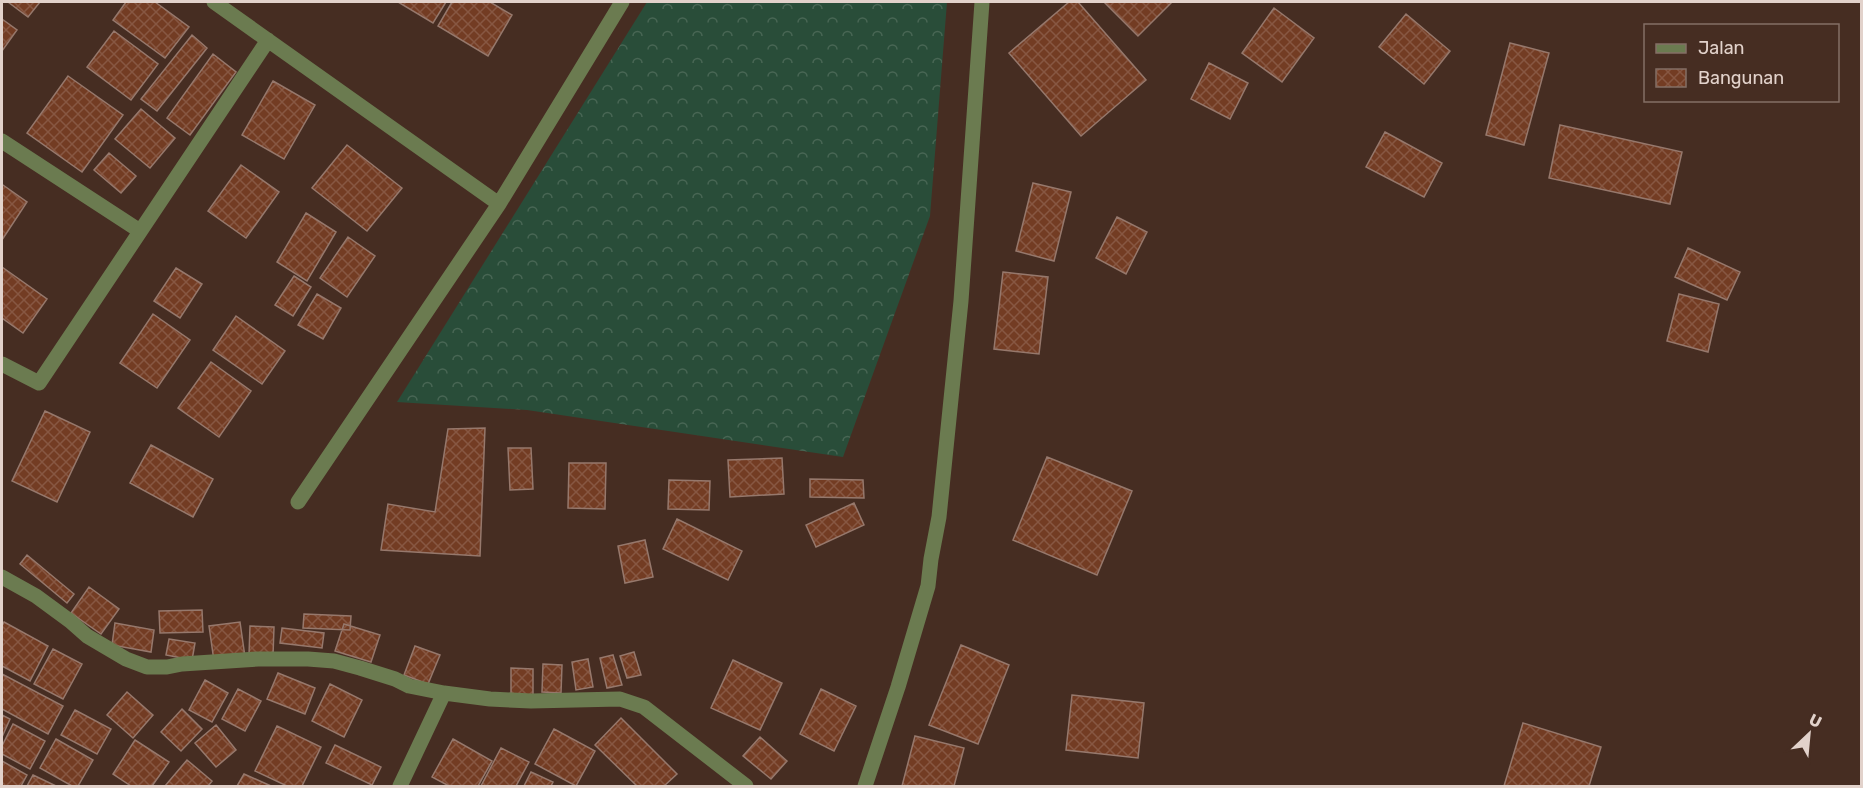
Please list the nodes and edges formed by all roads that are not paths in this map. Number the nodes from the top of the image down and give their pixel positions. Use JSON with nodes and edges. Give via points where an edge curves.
{"nodes":[{"id":1,"x":214,"y":2,"type":"edge"},
{"id":2,"x":622,"y":2,"type":"edge"},
{"id":3,"x":982,"y":2,"type":"edge"},
{"id":4,"x":268,"y":40,"type":"junction"},
{"id":5,"x":2,"y":141,"type":"edge"},
{"id":6,"x":499,"y":204,"type":"junction"},
{"id":7,"x":140,"y":231,"type":"junction"},
{"id":8,"x":2,"y":364,"type":"edge"},
{"id":9,"x":298,"y":502,"type":"dead end"},
{"id":10,"x":2,"y":577,"type":"edge"},
{"id":11,"x":444,"y":693,"type":"junction"},
{"id":12,"x":400,"y":786,"type":"edge"},
{"id":13,"x":747,"y":786,"type":"edge"},
{"id":14,"x":865,"y":786,"type":"edge"}],
"edges":[{"from":1,"to":4,"type":"street"},
{"from":2,"to":6,"type":"street"},
{"from":3,"to":14,"type":"street","via":[[962,301],[928,586]]},
{"from":4,"to":6,"type":"street"},
{"from":4,"to":7,"type":"street"},
{"from":5,"to":7,"type":"street"},
{"from":6,"to":9,"type":"street"},
{"from":7,"to":8,"type":"street","via":[[39,383]]},
{"from":10,"to":11,"type":"street","via":[[36,596],[101,645],[147,667],[288,658],[334,661],[409,686]]},
{"from":11,"to":12,"type":"street"},
{"from":11,"to":13,"type":"street","via":[[531,701],[620,699],[644,707]]}]}
